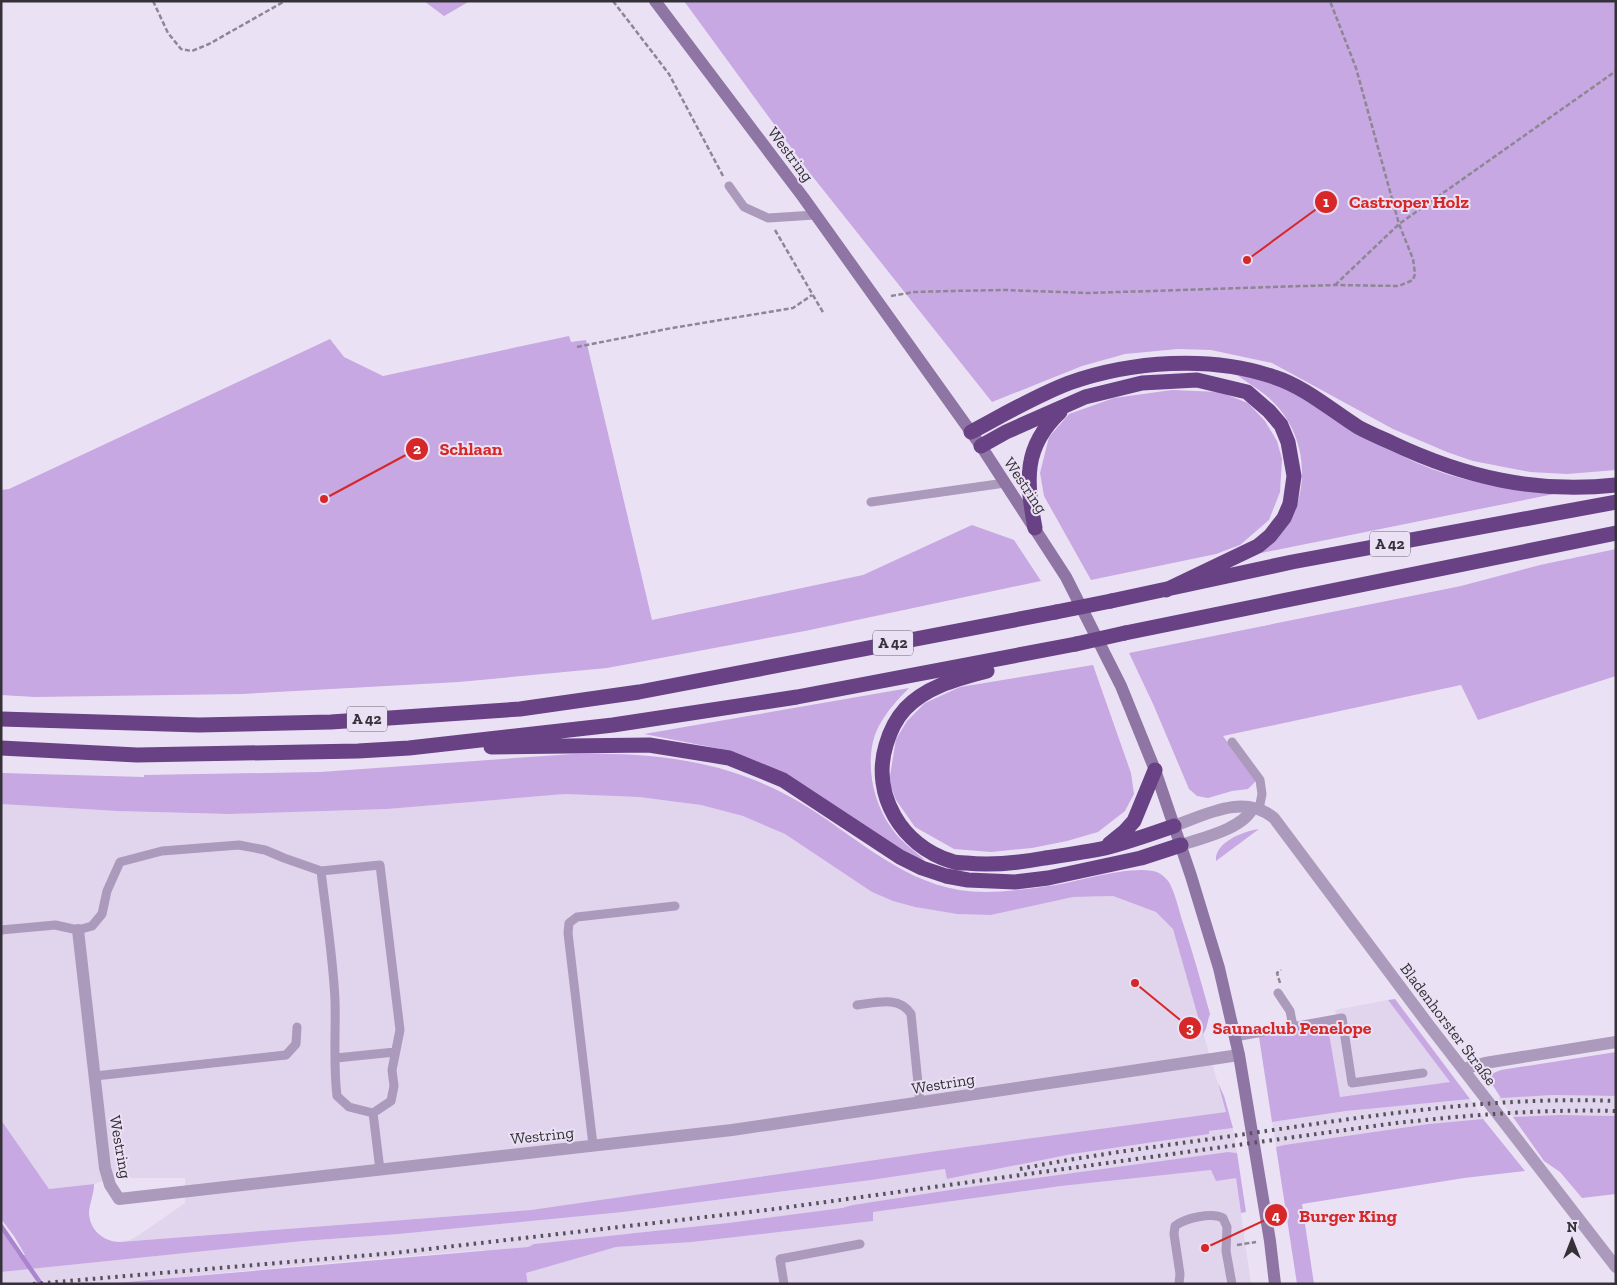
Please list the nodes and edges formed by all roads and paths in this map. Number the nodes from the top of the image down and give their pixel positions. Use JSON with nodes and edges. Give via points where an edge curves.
{"nodes":[{"id":1,"x":153,"y":1,"type":"edge"},
{"id":2,"x":285,"y":1,"type":"edge"},
{"id":3,"x":613,"y":1,"type":"edge"},
{"id":4,"x":655,"y":1,"type":"edge"},
{"id":5,"x":1330,"y":1,"type":"edge"},
{"id":6,"x":1616,"y":71,"type":"edge"},
{"id":7,"x":729,"y":186,"type":"joint"},
{"id":8,"x":815,"y":215,"type":"junction"},
{"id":9,"x":768,"y":218,"type":"junction"},
{"id":10,"x":1399,"y":224,"type":"junction"},
{"id":11,"x":1335,"y":285,"type":"junction"},
{"id":12,"x":812,"y":295,"type":"junction"},
{"id":13,"x":878,"y":299,"type":"junction"},
{"id":14,"x":824,"y":314,"type":"dead end"},
{"id":15,"x":576,"y":347,"type":"dead end"},
{"id":16,"x":1066,"y":406,"type":"junction"},
{"id":17,"x":971,"y":432,"type":"junction"},
{"id":18,"x":981,"y":446,"type":"junction"},
{"id":19,"x":1005,"y":483,"type":"junction"},
{"id":20,"x":1616,"y":485,"type":"edge"},
{"id":21,"x":871,"y":502,"type":"dead end"},
{"id":22,"x":1616,"y":502,"type":"edge"},
{"id":23,"x":1035,"y":528,"type":"junction"},
{"id":24,"x":1616,"y":534,"type":"edge"},
{"id":25,"x":1166,"y":590,"type":"junction"},
{"id":26,"x":1020,"y":656,"type":"junction"},
{"id":27,"x":1,"y":719,"type":"edge"},
{"id":28,"x":1232,"y":742,"type":"dead end"},
{"id":29,"x":1,"y":748,"type":"edge"},
{"id":30,"x":409,"y":748,"type":"junction"},
{"id":31,"x":1155,"y":770,"type":"junction"},
{"id":32,"x":1256,"y":809,"type":"junction"},
{"id":33,"x":1174,"y":826,"type":"junction"},
{"id":34,"x":1180,"y":846,"type":"junction"},
{"id":35,"x":1104,"y":848,"type":"junction"},
{"id":36,"x":321,"y":871,"type":"junction"},
{"id":37,"x":675,"y":906,"type":"dead end"},
{"id":38,"x":1,"y":930,"type":"edge"},
{"id":39,"x":78,"y":930,"type":"junction"},
{"id":40,"x":1278,"y":993,"type":"dead end"},
{"id":41,"x":857,"y":1005,"type":"dead end"},
{"id":42,"x":1293,"y":1026,"type":"junction"},
{"id":43,"x":297,"y":1027,"type":"dead end"},
{"id":44,"x":1235,"y":1037,"type":"junction"},
{"id":45,"x":1616,"y":1042,"type":"edge"},
{"id":46,"x":395,"y":1052,"type":"junction"},
{"id":47,"x":1239,"y":1055,"type":"junction"},
{"id":48,"x":336,"y":1058,"type":"junction"},
{"id":49,"x":1463,"y":1069,"type":"junction"},
{"id":50,"x":1423,"y":1073,"type":"dead end"},
{"id":51,"x":95,"y":1076,"type":"junction"},
{"id":52,"x":920,"y":1103,"type":"junction"},
{"id":53,"x":373,"y":1113,"type":"junction"},
{"id":54,"x":593,"y":1145,"type":"junction"},
{"id":55,"x":380,"y":1170,"type":"junction"},
{"id":56,"x":1270,"y":1241,"type":"junction"},
{"id":57,"x":860,"y":1244,"type":"dead end"},
{"id":58,"x":1235,"y":1245,"type":"dead end"},
{"id":59,"x":1616,"y":1267,"type":"edge"},
{"id":60,"x":1179,"y":1282,"type":"edge"},
{"id":61,"x":784,"y":1284,"type":"edge"},
{"id":62,"x":1232,"y":1284,"type":"edge"},
{"id":63,"x":1275,"y":1284,"type":"edge"}],
"edges":[{"from":1,"to":2,"type":"path","via":[[168,32],[181,48],[192,51]]},
{"from":3,"to":7,"type":"path","via":[[669,74]]},
{"from":4,"to":8,"type":"main road","name":"Westring"},
{"from":5,"to":10,"type":"path","via":[[1356,68]]},
{"from":6,"to":10,"type":"path"},
{"from":7,"to":9,"type":"lane","via":[[744,207]]},
{"from":8,"to":9,"type":"lane"},
{"from":8,"to":13,"type":"main road","name":"Westring"},
{"from":9,"to":12,"type":"path"},
{"from":10,"to":11,"type":"path"},
{"from":10,"to":11,"type":"path","via":[[1413,259],[1413,280],[1399,286]]},
{"from":11,"to":13,"type":"path","via":[[1105,293],[914,292]]},
{"from":12,"to":14,"type":"path"},
{"from":12,"to":15,"type":"path","via":[[793,308]]},
{"from":13,"to":17,"type":"main road","name":"Westring"},
{"from":16,"to":18,"type":"highway"},
{"from":16,"to":23,"type":"highway","via":[[1048,424],[1031,456],[1030,494]]},
{"from":16,"to":25,"type":"highway","via":[[1085,397],[1142,383],[1197,380],[1246,392],[1280,425],[1288,442],[1294,476],[1290,504],[1284,518],[1258,546]]},
{"from":17,"to":18,"type":"main road","name":"Westring"},
{"from":17,"to":20,"type":"highway","via":[[1069,384],[1106,373],[1165,364],[1199,364],[1241,368],[1275,377],[1309,394],[1360,427],[1422,457],[1478,476],[1545,488]]},
{"from":18,"to":19,"type":"main road","name":"Westring"},
{"from":19,"to":21,"type":"lane"},
{"from":19,"to":23,"type":"main road","name":"Westring"},
{"from":22,"to":25,"type":"highway","number":"A 42","via":[[1292,562]]},
{"from":23,"to":31,"type":"main road","name":"Westring","via":[[1066,577],[1121,686]]},
{"from":24,"to":26,"type":"highway","number":"A 42","bridge":true},
{"from":25,"to":27,"type":"highway","number":"A 42","bridge":true,"via":[[640,692],[520,708],[331,722],[199,725]]},
{"from":26,"to":30,"type":"highway","number":"A 42","via":[[797,697],[633,722]]},
{"from":26,"to":35,"type":"highway","via":[[990,670],[924,692],[905,709],[891,727],[884,752],[883,789],[888,806],[908,836],[924,850],[952,862],[1015,864]]},
{"from":28,"to":32,"type":"lane","via":[[1260,780],[1262,794]]},
{"from":29,"to":30,"type":"highway","number":"A 42","via":[[137,754]]},
{"from":30,"to":34,"type":"highway","via":[[650,745],[729,758],[783,780],[900,857],[922,868],[968,880],[1015,882],[1048,878]]},
{"from":31,"to":33,"type":"main road","name":"Westring"},
{"from":31,"to":35,"type":"highway","via":[[1134,821]]},
{"from":32,"to":33,"type":"street","via":[[1230,807]]},
{"from":32,"to":34,"type":"street","via":[[1237,824]]},
{"from":32,"to":49,"type":"street","name":"Bladenhorster Straße","via":[[1274,818]]},
{"from":33,"to":34,"type":"main road","name":"Westring"},
{"from":33,"to":35,"type":"highway"},
{"from":34,"to":44,"type":"main road","name":"Westring","via":[[1218,968]]},
{"from":36,"to":39,"type":"lane","via":[[266,850],[239,845],[162,851],[120,862],[102,914],[92,926]]},
{"from":36,"to":46,"type":"lane","via":[[380,865],[400,1030]]},
{"from":36,"to":48,"type":"lane","via":[[335,1000]]},
{"from":37,"to":54,"type":"lane","via":[[577,917],[569,924]]},
{"from":38,"to":39,"type":"lane","via":[[55,925]]},
{"from":39,"to":51,"type":"street","name":"Westring"},
{"from":40,"to":42,"type":"lane","via":[[1290,1011]]},
{"from":41,"to":52,"type":"lane","via":[[889,1002],[906,1007],[910,1014]]},
{"from":42,"to":44,"type":"lane"},
{"from":42,"to":50,"type":"lane","via":[[1342,1018],[1352,1083]]},
{"from":43,"to":51,"type":"lane","via":[[296,1044],[286,1055]]},
{"from":44,"to":47,"type":"main road","name":"Westring"},
{"from":45,"to":49,"type":"street"},
{"from":46,"to":48,"type":"lane"},
{"from":46,"to":53,"type":"lane","via":[[390,1101]]},
{"from":47,"to":52,"type":"street","name":"Westring"},
{"from":47,"to":56,"type":"main road","name":"Westring"},
{"from":48,"to":53,"type":"lane","via":[[337,1096],[349,1107]]},
{"from":49,"to":59,"type":"street","name":"Bladenhorster Straße"},
{"from":51,"to":55,"type":"street","name":"Westring","via":[[106,1168],[110,1185],[119,1199]]},
{"from":52,"to":54,"type":"street","name":"Westring","via":[[732,1130]]},
{"from":53,"to":55,"type":"lane"},
{"from":54,"to":55,"type":"street","name":"Westring"},
{"from":56,"to":58,"type":"path"},
{"from":56,"to":63,"type":"main road","name":"Westring"},
{"from":57,"to":61,"type":"lane","via":[[780,1259]]},
{"from":60,"to":62,"type":"lane","via":[[1175,1226],[1182,1220],[1217,1215],[1223,1218],[1227,1227],[1226,1251]]}]}
